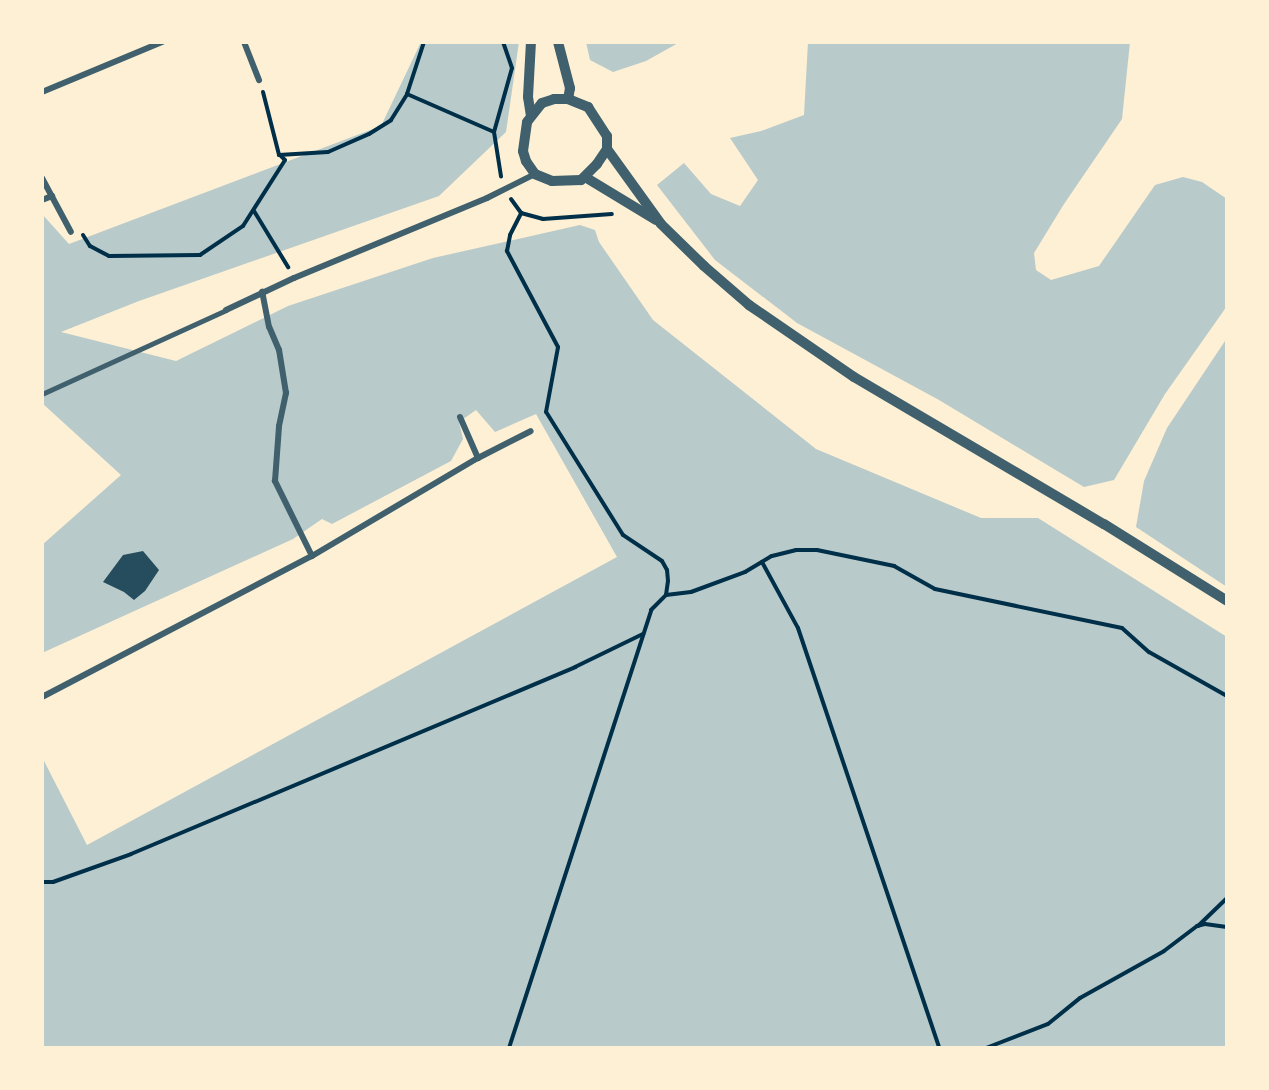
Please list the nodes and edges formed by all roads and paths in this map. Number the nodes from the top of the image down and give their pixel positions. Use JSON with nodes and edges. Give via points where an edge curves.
{"nodes":[{"id":1,"x":162,"y":42,"type":"edge"},
{"id":2,"x":244,"y":42,"type":"edge"},
{"id":3,"x":424,"y":42,"type":"edge"},
{"id":4,"x":503,"y":42,"type":"edge"},
{"id":5,"x":531,"y":42,"type":"edge"},
{"id":6,"x":558,"y":42,"type":"edge"},
{"id":7,"x":259,"y":80,"type":"joint"},
{"id":8,"x":42,"y":92,"type":"edge"},
{"id":9,"x":568,"y":99,"type":"junction"},
{"id":10,"x":531,"y":116,"type":"junction"},
{"id":11,"x":494,"y":132,"type":"dead end"},
{"id":12,"x":607,"y":149,"type":"junction"},
{"id":13,"x":279,"y":154,"type":"junction"},
{"id":14,"x":535,"y":174,"type":"junction"},
{"id":15,"x":585,"y":177,"type":"junction"},
{"id":16,"x":42,"y":178,"type":"edge"},
{"id":17,"x":51,"y":196,"type":"junction"},
{"id":18,"x":42,"y":200,"type":"edge"},
{"id":19,"x":254,"y":211,"type":"junction"},
{"id":20,"x":521,"y":213,"type":"dead end"},
{"id":21,"x":661,"y":224,"type":"junction"},
{"id":22,"x":71,"y":232,"type":"joint"},
{"id":23,"x":294,"y":278,"type":"junction"},
{"id":24,"x":262,"y":292,"type":"junction"},
{"id":25,"x":226,"y":310,"type":"joint"},
{"id":26,"x":42,"y":394,"type":"edge"},
{"id":27,"x":460,"y":417,"type":"dead end"},
{"id":28,"x":531,"y":431,"type":"dead end"},
{"id":29,"x":478,"y":458,"type":"junction"},
{"id":30,"x":312,"y":555,"type":"junction"},
{"id":31,"x":762,"y":562,"type":"junction"},
{"id":32,"x":666,"y":596,"type":"junction"},
{"id":33,"x":1227,"y":601,"type":"edge"},
{"id":34,"x":644,"y":634,"type":"junction"},
{"id":35,"x":1227,"y":696,"type":"edge"},
{"id":36,"x":42,"y":697,"type":"edge"},
{"id":37,"x":42,"y":882,"type":"edge"},
{"id":38,"x":1227,"y":898,"type":"edge"},
{"id":39,"x":1197,"y":926,"type":"junction"},
{"id":40,"x":1227,"y":927,"type":"edge"},
{"id":41,"x":509,"y":1048,"type":"edge"},
{"id":42,"x":939,"y":1048,"type":"edge"},
{"id":43,"x":986,"y":1048,"type":"edge"}],
"edges":[{"from":1,"to":8,"type":"street"},
{"from":2,"to":7,"type":"street"},
{"from":3,"to":13,"type":"path","via":[[407,94],[391,120],[328,152]]},
{"from":4,"to":11,"type":"path","via":[[512,68]]},
{"from":5,"to":10,"type":"street"},
{"from":6,"to":9,"type":"street","via":[[570,88]]},
{"from":7,"to":13,"type":"path"},
{"from":9,"to":10,"type":"street","via":[[542,103]]},
{"from":9,"to":12,"type":"street","via":[[588,107],[594,114],[607,136]]},
{"from":10,"to":14,"type":"street","via":[[524,132],[523,151]]},
{"from":12,"to":15,"type":"street"},
{"from":12,"to":21,"type":"street"},
{"from":13,"to":19,"type":"path","via":[[285,160]]},
{"from":14,"to":15,"type":"street","via":[[562,182]]},
{"from":14,"to":23,"type":"street","via":[[425,225]]},
{"from":15,"to":21,"type":"street"},
{"from":16,"to":17,"type":"street"},
{"from":17,"to":18,"type":"street"},
{"from":17,"to":22,"type":"street"},
{"from":19,"to":22,"type":"path","via":[[243,226],[200,255],[109,256],[90,246],[81,230]]},
{"from":19,"to":23,"type":"path"},
{"from":20,"to":32,"type":"path","via":[[507,251],[558,348],[546,412],[623,535],[662,561],[667,570]]},
{"from":21,"to":33,"type":"street","via":[[749,305],[854,377]]},
{"from":23,"to":24,"type":"street"},
{"from":24,"to":25,"type":"street"},
{"from":24,"to":30,"type":"street","via":[[269,327],[279,350],[286,393],[275,481]]},
{"from":25,"to":26,"type":"lane"},
{"from":27,"to":29,"type":"street"},
{"from":28,"to":29,"type":"street"},
{"from":29,"to":30,"type":"street"},
{"from":30,"to":36,"type":"street"},
{"from":31,"to":32,"type":"path","via":[[691,592]]},
{"from":31,"to":35,"type":"path","via":[[796,550],[817,550],[894,566],[935,589],[1110,624],[1122,628],[1174,668]]},
{"from":31,"to":42,"type":"path","via":[[798,628]]},
{"from":32,"to":34,"type":"path","via":[[651,610]]},
{"from":34,"to":37,"type":"path","via":[[564,672],[131,854],[53,882]]},
{"from":34,"to":41,"type":"path"},
{"from":38,"to":39,"type":"path"},
{"from":39,"to":40,"type":"path"},
{"from":39,"to":43,"type":"path","via":[[1164,951],[1080,998],[1048,1024]]}]}
